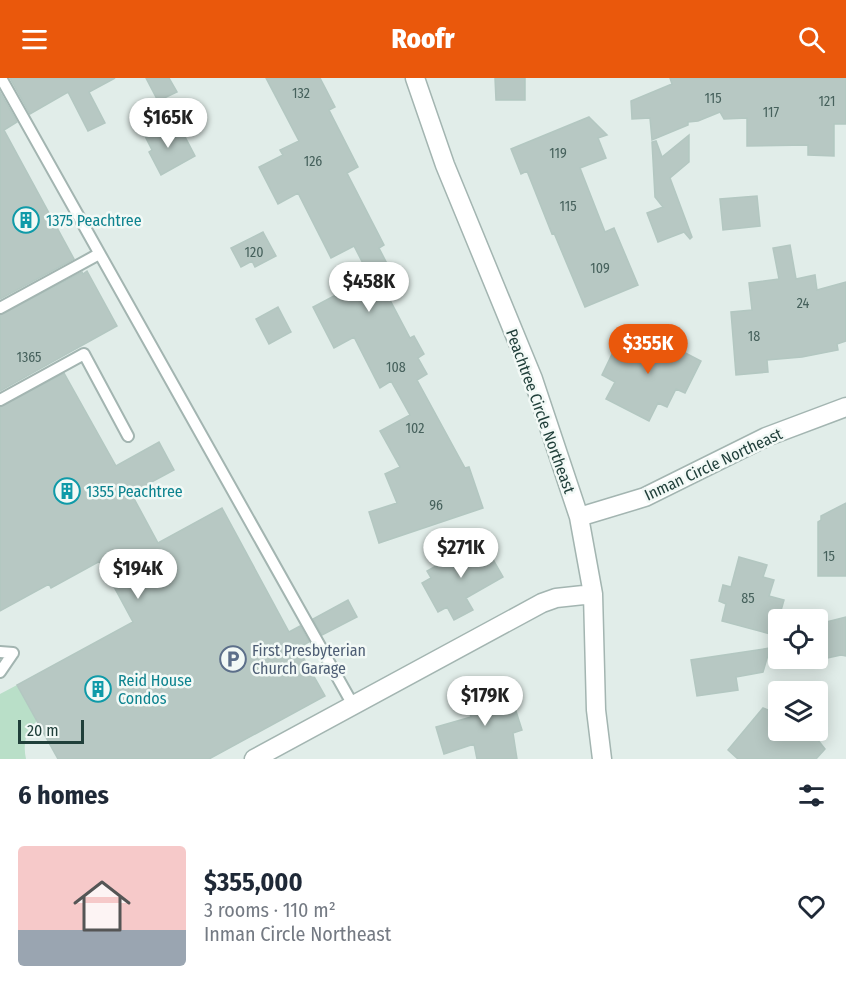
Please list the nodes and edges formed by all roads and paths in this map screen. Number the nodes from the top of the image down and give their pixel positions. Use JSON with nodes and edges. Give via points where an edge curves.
{"nodes":[{"id":1,"x":1,"y":78,"type":"edge"},
{"id":2,"x":415,"y":78,"type":"edge"},
{"id":3,"x":99,"y":254,"type":"junction"},
{"id":4,"x":0,"y":308,"type":"edge"},
{"id":5,"x":0,"y":400,"type":"edge"},
{"id":6,"x":846,"y":407,"type":"edge"},
{"id":7,"x":128,"y":436,"type":"dead end"},
{"id":8,"x":579,"y":517,"type":"junction"},
{"id":9,"x":593,"y":594,"type":"junction"},
{"id":10,"x":0,"y":652,"type":"edge"},
{"id":11,"x":13,"y":653,"type":"junction"},
{"id":12,"x":0,"y":658,"type":"edge"},
{"id":13,"x":0,"y":672,"type":"edge"},
{"id":14,"x":353,"y":705,"type":"junction"},
{"id":15,"x":254,"y":759,"type":"edge"},
{"id":16,"x":602,"y":759,"type":"edge"}],
"edges":[{"from":1,"to":3,"type":"lane"},
{"from":2,"to":8,"type":"street","name":"Peachtree Circle Northeast","via":[[445,165],[532,379]]},
{"from":3,"to":4,"type":"lane"},
{"from":3,"to":14,"type":"lane"},
{"from":5,"to":7,"type":"lane","via":[[84,354]]},
{"from":6,"to":8,"type":"street","name":"Inman Circle Northeast","via":[[766,437],[645,496]]},
{"from":8,"to":9,"type":"street","name":"Peachtree Circle Northeast"},
{"from":9,"to":14,"type":"street","via":[[542,603]]},
{"from":9,"to":16,"type":"street","name":"Peachtree Circle Northeast","via":[[596,710]]},
{"from":10,"to":11,"type":"lane"},
{"from":11,"to":12,"type":"lane"},
{"from":11,"to":13,"type":"lane"},
{"from":14,"to":15,"type":"street"}]}
